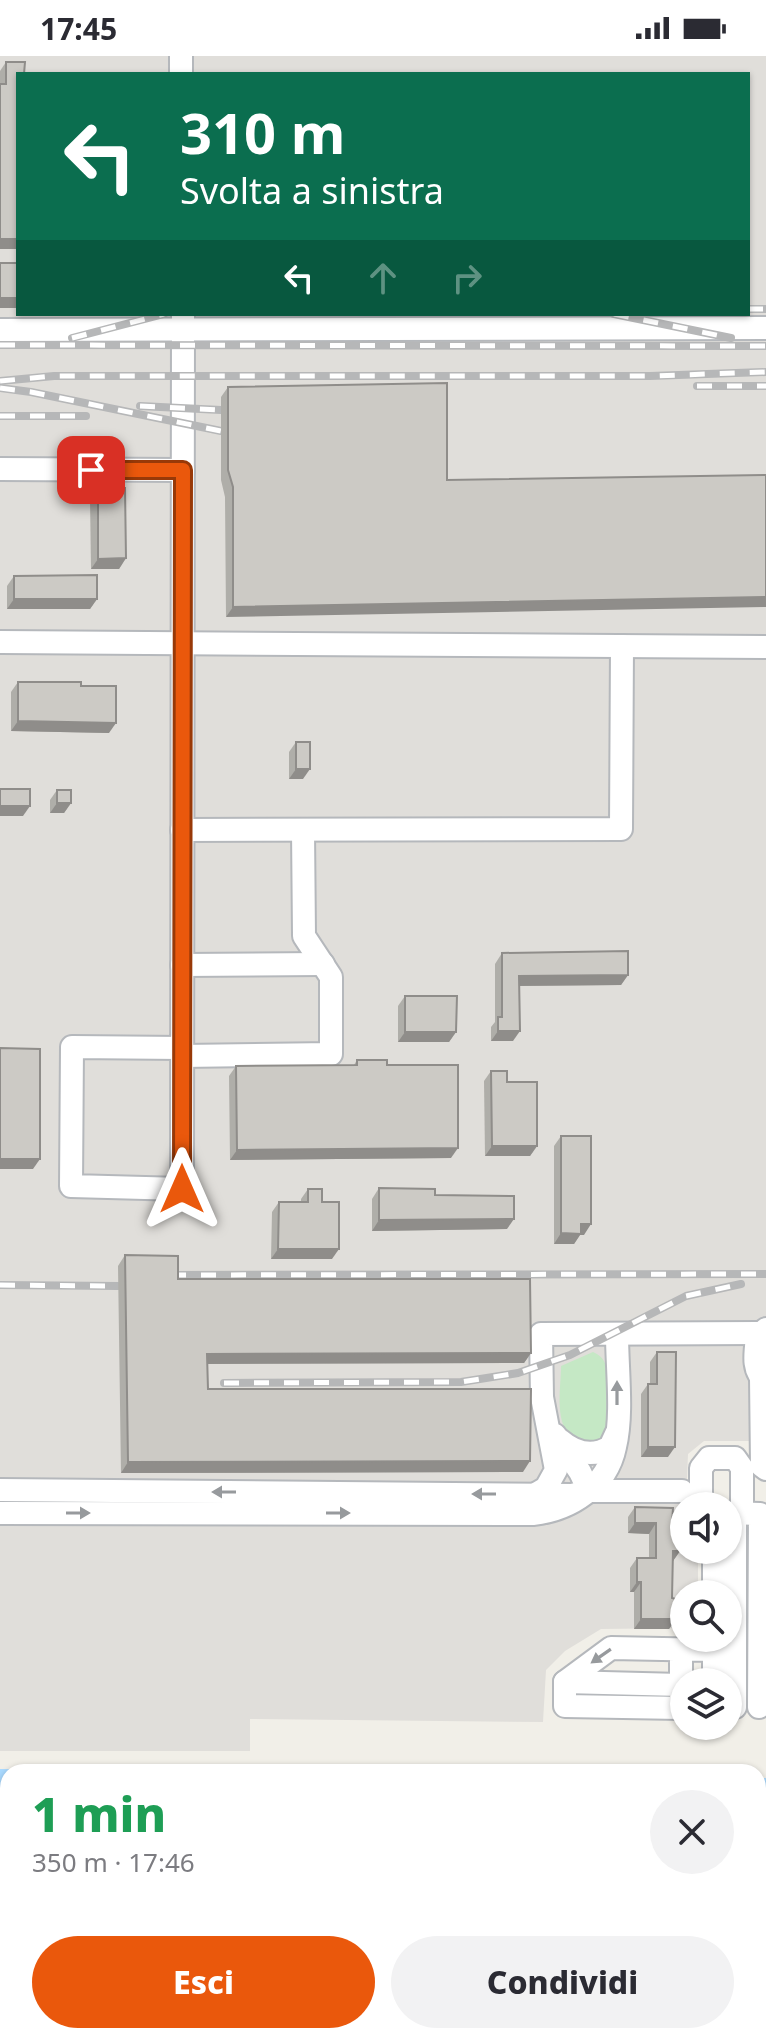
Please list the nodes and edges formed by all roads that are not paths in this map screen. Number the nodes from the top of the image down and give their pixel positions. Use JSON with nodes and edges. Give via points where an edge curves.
{"nodes":[{"id":1,"x":183,"y":321,"type":"edge"},
{"id":2,"x":766,"y":328,"type":"edge"},
{"id":3,"x":0,"y":330,"type":"edge"},
{"id":4,"x":0,"y":469,"type":"edge"},
{"id":5,"x":183,"y":470,"type":"junction"},
{"id":6,"x":0,"y":642,"type":"edge"},
{"id":7,"x":181,"y":643,"type":"junction"},
{"id":8,"x":622,"y":646,"type":"junction"},
{"id":9,"x":766,"y":647,"type":"edge"},
{"id":10,"x":182,"y":830,"type":"junction"},
{"id":11,"x":303,"y":830,"type":"junction"},
{"id":12,"x":323,"y":964,"type":"junction"},
{"id":13,"x":182,"y":965,"type":"junction"},
{"id":14,"x":182,"y":1052,"type":"junction"},
{"id":15,"x":763,"y":1331,"type":"edge"},
{"id":16,"x":617,"y":1334,"type":"junction"},
{"id":17,"x":763,"y":1379,"type":"edge"},
{"id":18,"x":550,"y":1425,"type":"junction"},
{"id":19,"x":617,"y":1431,"type":"junction"},
{"id":20,"x":764,"y":1468,"type":"edge"},
{"id":21,"x":0,"y":1490,"type":"edge"},
{"id":22,"x":589,"y":1491,"type":"junction"},
{"id":23,"x":682,"y":1491,"type":"dead end"},
{"id":24,"x":701,"y":1492,"type":"edge"},
{"id":25,"x":534,"y":1495,"type":"junction"},
{"id":26,"x":746,"y":1510,"type":"edge"},
{"id":27,"x":0,"y":1513,"type":"edge"},
{"id":28,"x":679,"y":1649,"type":"joint"},
{"id":29,"x":735,"y":1668,"type":"edge"},
{"id":30,"x":742,"y":1707,"type":"edge"},
{"id":31,"x":763,"y":1708,"type":"edge"}],
"edges":[{"from":1,"to":2,"type":"lane"},
{"from":1,"to":3,"type":"lane"},
{"from":1,"to":5,"type":"lane"},
{"from":4,"to":5,"type":"lane"},
{"from":5,"to":7,"type":"lane"},
{"from":6,"to":7,"type":"lane"},
{"from":7,"to":8,"type":"lane"},
{"from":7,"to":10,"type":"lane"},
{"from":8,"to":9,"type":"lane"},
{"from":8,"to":11,"type":"lane","via":[[621,829]]},
{"from":10,"to":11,"type":"lane"},
{"from":10,"to":13,"type":"lane"},
{"from":11,"to":12,"type":"lane","via":[[304,936]]},
{"from":12,"to":13,"type":"lane"},
{"from":12,"to":14,"type":"lane","via":[[331,977],[331,1054]]},
{"from":13,"to":14,"type":"lane"},
{"from":14,"to":14,"type":"lane","via":[[182,1189],[71,1186],[72,1047]]},
{"from":15,"to":16,"type":"lane"},
{"from":15,"to":17,"type":"lane","via":[[756,1343],[756,1366]]},
{"from":16,"to":18,"type":"lane","via":[[541,1334],[542,1389]]},
{"from":19,"to":16,"type":"lane","one_way":true},
{"from":17,"to":20,"type":"lane"},
{"from":18,"to":19,"type":"lane","via":[[570,1448],[591,1454],[610,1447]]},
{"from":18,"to":22,"type":"lane"},
{"from":18,"to":25,"type":"lane","via":[[556,1470],[546,1488]]},
{"from":19,"to":22,"type":"lane","via":[[613,1456]]},
{"from":25,"to":21,"type":"lane","one_way":true},
{"from":22,"to":23,"type":"lane"},
{"from":22,"to":25,"type":"lane"},
{"from":27,"to":22,"type":"lane","one_way":true,"via":[[533,1514],[568,1505]]},
{"from":24,"to":26,"type":"lane","via":[[701,1468],[709,1458],[735,1458],[742,1468]]},
{"from":26,"to":29,"type":"lane"},
{"from":26,"to":31,"type":"lane"},
{"from":28,"to":28,"type":"lane","one_way":true,"via":[[611,1648],[565,1682],[681,1685]]},
{"from":30,"to":31,"type":"lane"}]}
